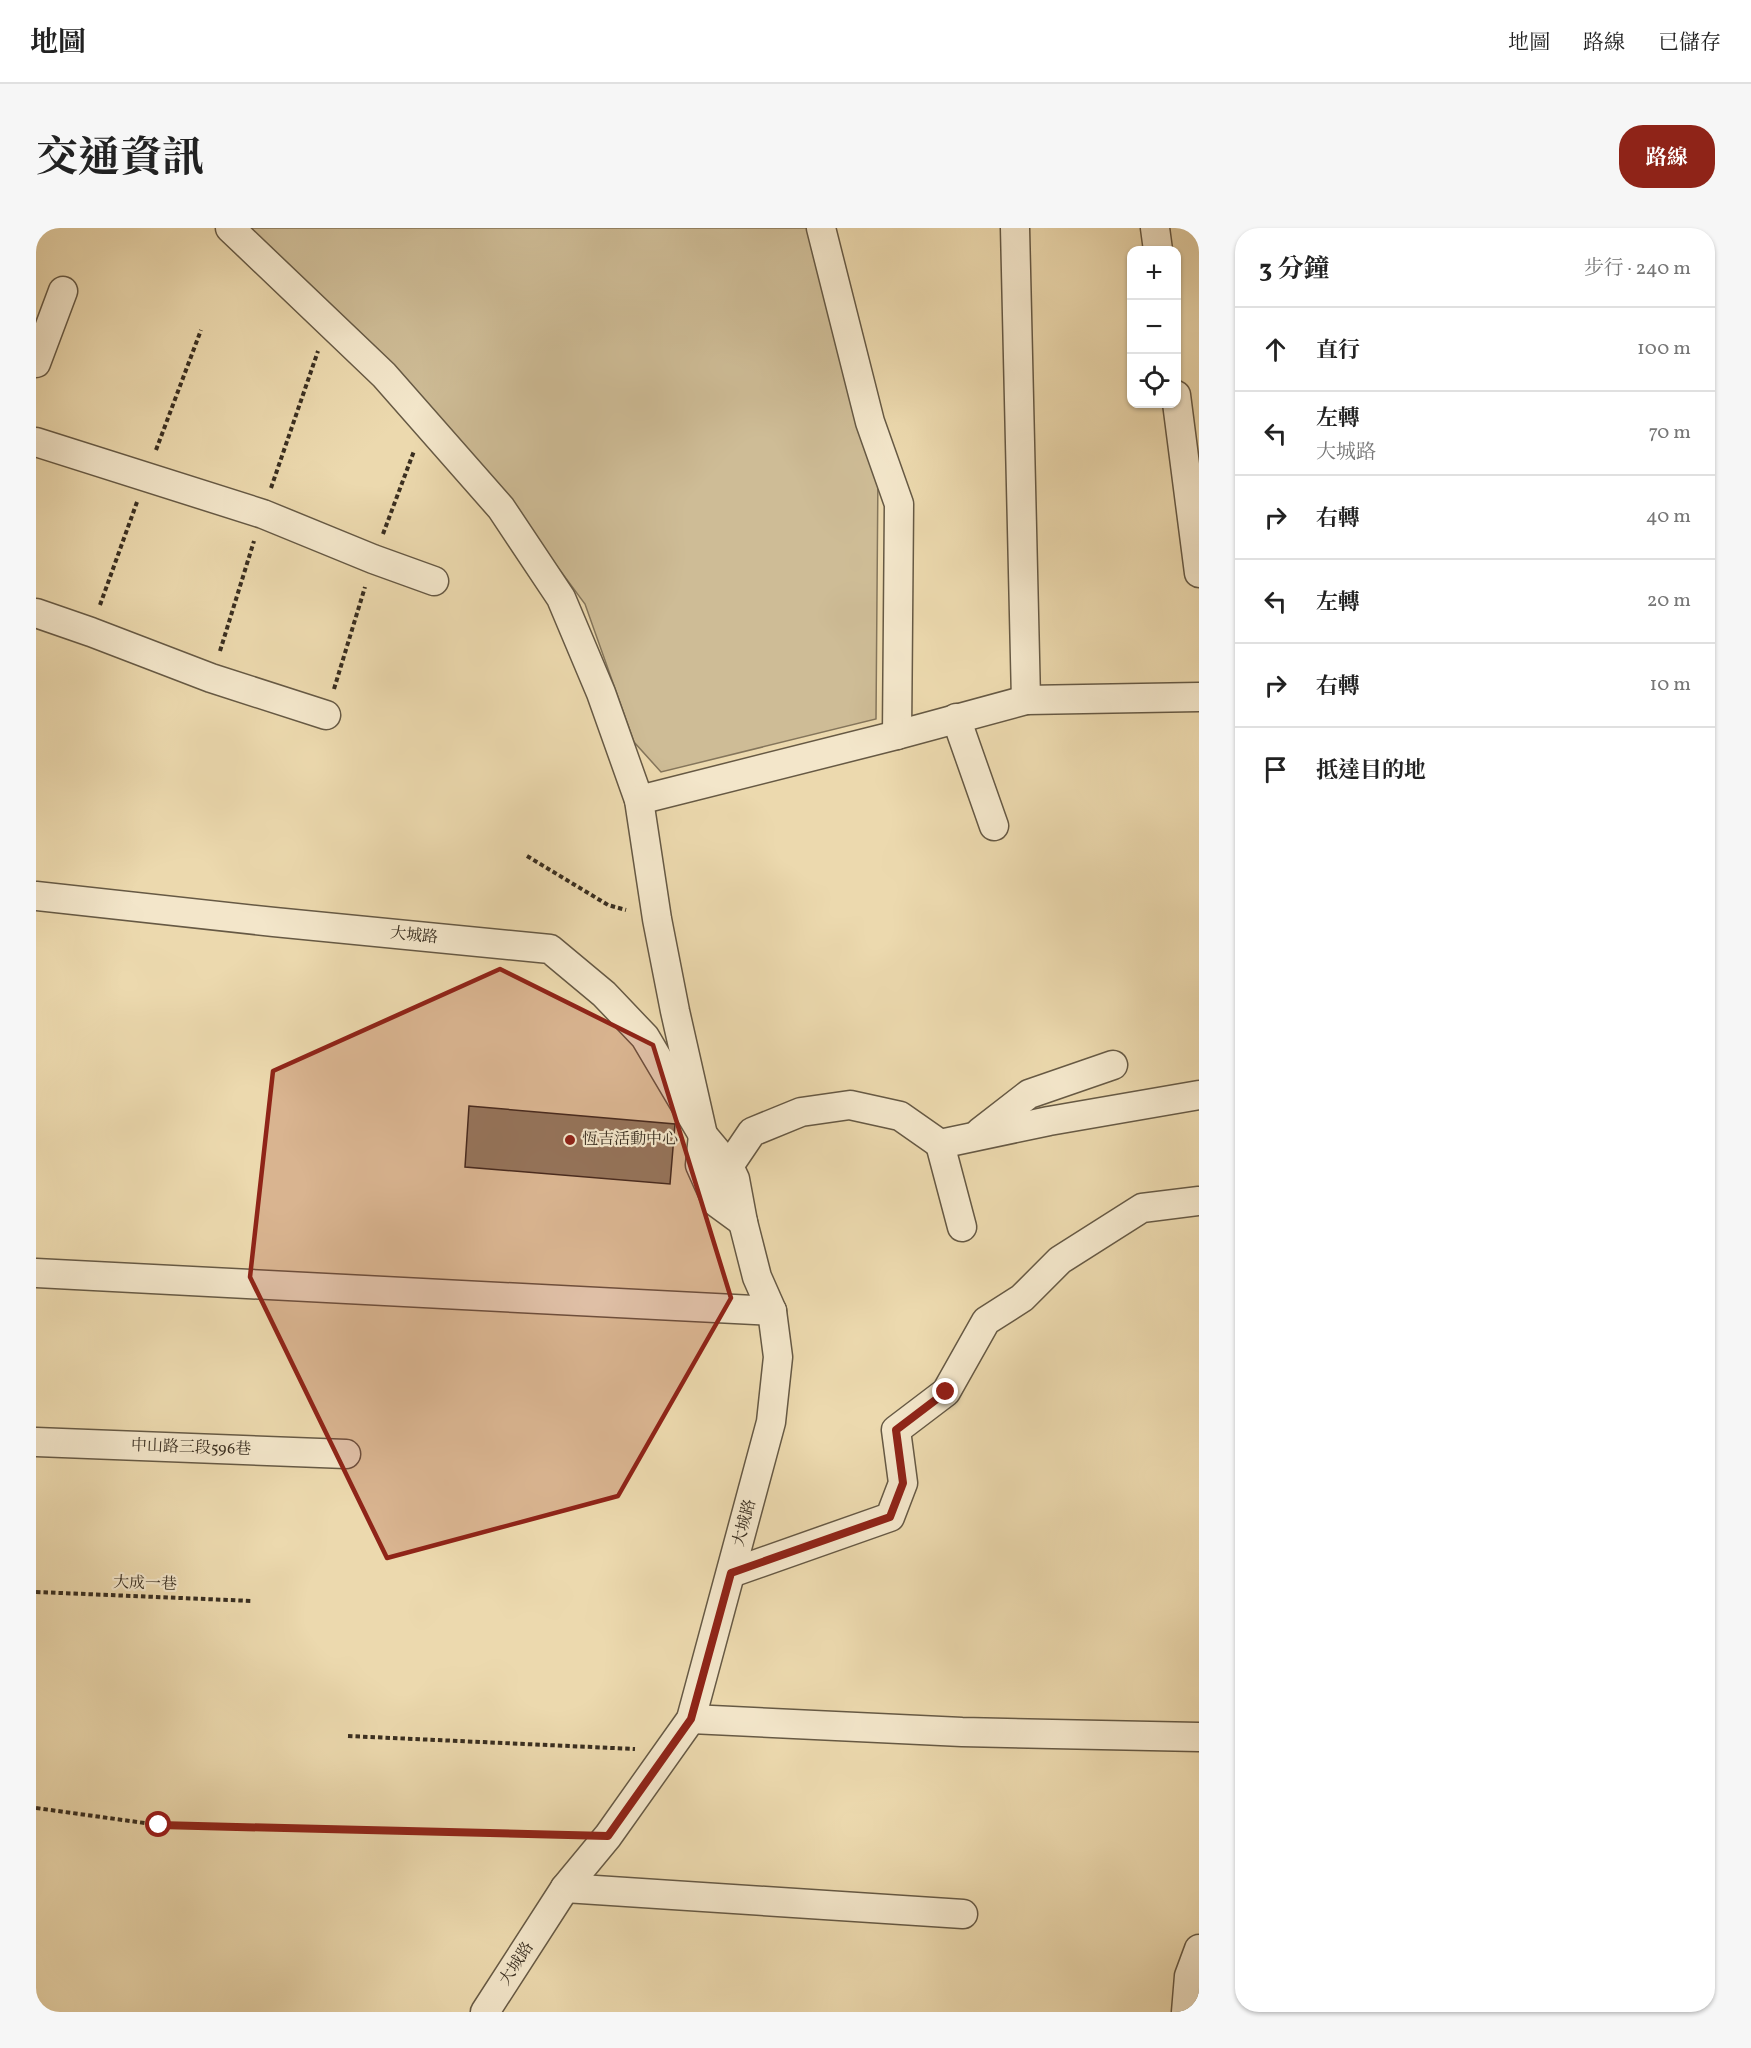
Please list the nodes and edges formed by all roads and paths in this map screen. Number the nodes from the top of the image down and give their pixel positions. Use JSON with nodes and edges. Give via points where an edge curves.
{"nodes":[{"id":1,"x":230,"y":228,"type":"edge"},
{"id":2,"x":821,"y":228,"type":"edge"},
{"id":3,"x":1015,"y":228,"type":"edge"},
{"id":4,"x":1155,"y":228,"type":"edge"},
{"id":5,"x":1157,"y":246,"type":"edge"},
{"id":6,"x":63,"y":291,"type":"dead end"},
{"id":7,"x":36,"y":363,"type":"edge"},
{"id":8,"x":1178,"y":408,"type":"edge"},
{"id":9,"x":36,"y":441,"type":"edge"},
{"id":10,"x":416,"y":444,"type":"dead end"},
{"id":11,"x":373,"y":559,"type":"junction"},
{"id":12,"x":1199,"y":573,"type":"edge"},
{"id":13,"x":434,"y":581,"type":"dead end"},
{"id":14,"x":36,"y":614,"type":"edge"},
{"id":15,"x":1199,"y":697,"type":"edge"},
{"id":16,"x":1026,"y":700,"type":"junction"},
{"id":17,"x":326,"y":715,"type":"joint"},
{"id":18,"x":956,"y":718,"type":"junction"},
{"id":19,"x":897,"y":735,"type":"junction"},
{"id":20,"x":639,"y":800,"type":"junction"},
{"id":21,"x":993,"y":826,"type":"dead end"},
{"id":22,"x":527,"y":856,"type":"dead end"},
{"id":23,"x":36,"y":896,"type":"edge"},
{"id":24,"x":657,"y":920,"type":"junction"},
{"id":25,"x":1113,"y":1065,"type":"dead end"},
{"id":26,"x":1199,"y":1095,"type":"edge"},
{"id":27,"x":703,"y":1135,"type":"junction"},
{"id":28,"x":974,"y":1137,"type":"junction"},
{"id":29,"x":940,"y":1144,"type":"junction"},
{"id":30,"x":729,"y":1166,"type":"junction"},
{"id":31,"x":1199,"y":1201,"type":"edge"},
{"id":32,"x":743,"y":1222,"type":"junction"},
{"id":33,"x":962,"y":1227,"type":"dead end"},
{"id":34,"x":36,"y":1273,"type":"edge"},
{"id":35,"x":772,"y":1311,"type":"junction"},
{"id":36,"x":36,"y":1442,"type":"edge"},
{"id":37,"x":346,"y":1454,"type":"dead end"},
{"id":38,"x":731,"y":1573,"type":"junction"},
{"id":39,"x":36,"y":1592,"type":"edge"},
{"id":40,"x":254,"y":1601,"type":"dead end"},
{"id":41,"x":691,"y":1719,"type":"junction"},
{"id":42,"x":348,"y":1736,"type":"dead end"},
{"id":43,"x":1199,"y":1737,"type":"edge"},
{"id":44,"x":669,"y":1751,"type":"junction"},
{"id":45,"x":36,"y":1808,"type":"edge"},
{"id":46,"x":608,"y":1836,"type":"junction"},
{"id":47,"x":565,"y":1888,"type":"junction"},
{"id":48,"x":963,"y":1914,"type":"dead end"},
{"id":49,"x":1199,"y":1949,"type":"edge"},
{"id":50,"x":485,"y":2012,"type":"edge"},
{"id":51,"x":1186,"y":2012,"type":"edge"}],
"edges":[{"from":1,"to":20,"type":"lane","via":[[384,375],[501,508],[561,598],[601,693]]},
{"from":2,"to":19,"type":"lane","via":[[870,422],[899,504]]},
{"from":3,"to":16,"type":"lane"},
{"from":4,"to":5,"type":"lane"},
{"from":6,"to":7,"type":"lane"},
{"from":8,"to":12,"type":"lane"},
{"from":9,"to":11,"type":"lane","via":[[262,514]]},
{"from":10,"to":11,"type":"path"},
{"from":11,"to":13,"type":"lane"},
{"from":11,"to":17,"type":"path"},
{"from":14,"to":17,"type":"lane"},
{"from":15,"to":16,"type":"lane"},
{"from":16,"to":18,"type":"lane"},
{"from":18,"to":19,"type":"lane"},
{"from":18,"to":21,"type":"lane"},
{"from":19,"to":20,"type":"lane"},
{"from":20,"to":24,"type":"lane"},
{"from":22,"to":24,"type":"path","via":[[608,905]]},
{"from":23,"to":27,"type":"lane","name":"大城路","via":[[550,949],[604,994],[645,1037]]},
{"from":24,"to":27,"type":"lane"},
{"from":25,"to":28,"type":"lane","via":[[1029,1094]]},
{"from":26,"to":28,"type":"lane"},
{"from":27,"to":30,"type":"lane","name":"大城路"},
{"from":27,"to":32,"type":"lane","via":[[700,1165],[717,1203]]},
{"from":28,"to":29,"type":"lane"},
{"from":29,"to":30,"type":"lane","via":[[900,1116],[850,1105],[801,1112],[752,1132]]},
{"from":29,"to":33,"type":"lane"},
{"from":30,"to":32,"type":"lane","name":"大城路"},
{"from":31,"to":38,"type":"lane","via":[[1142,1208],[1060,1260],[1022,1298],[986,1321],[946,1392],[896,1430],[903,1483],[890,1517]]},
{"from":32,"to":35,"type":"lane","name":"大城路","via":[[757,1277]]},
{"from":34,"to":35,"type":"lane"},
{"from":35,"to":38,"type":"lane","name":"大城路","via":[[778,1357],[771,1422]]},
{"from":36,"to":37,"type":"lane","name":"中山路三段596巷"},
{"from":38,"to":41,"type":"lane","name":"大城路"},
{"from":39,"to":40,"type":"path","name":"大成一巷"},
{"from":41,"to":43,"type":"lane","via":[[962,1732]]},
{"from":41,"to":44,"type":"lane","name":"大城路"},
{"from":42,"to":44,"type":"path"},
{"from":44,"to":46,"type":"lane","name":"大城路"},
{"from":45,"to":46,"type":"path","via":[[159,1825]]},
{"from":46,"to":47,"type":"lane","name":"大城路"},
{"from":47,"to":48,"type":"lane"},
{"from":47,"to":50,"type":"lane","name":"大城路"},
{"from":49,"to":51,"type":"lane","via":[[1189,1976]]}]}
